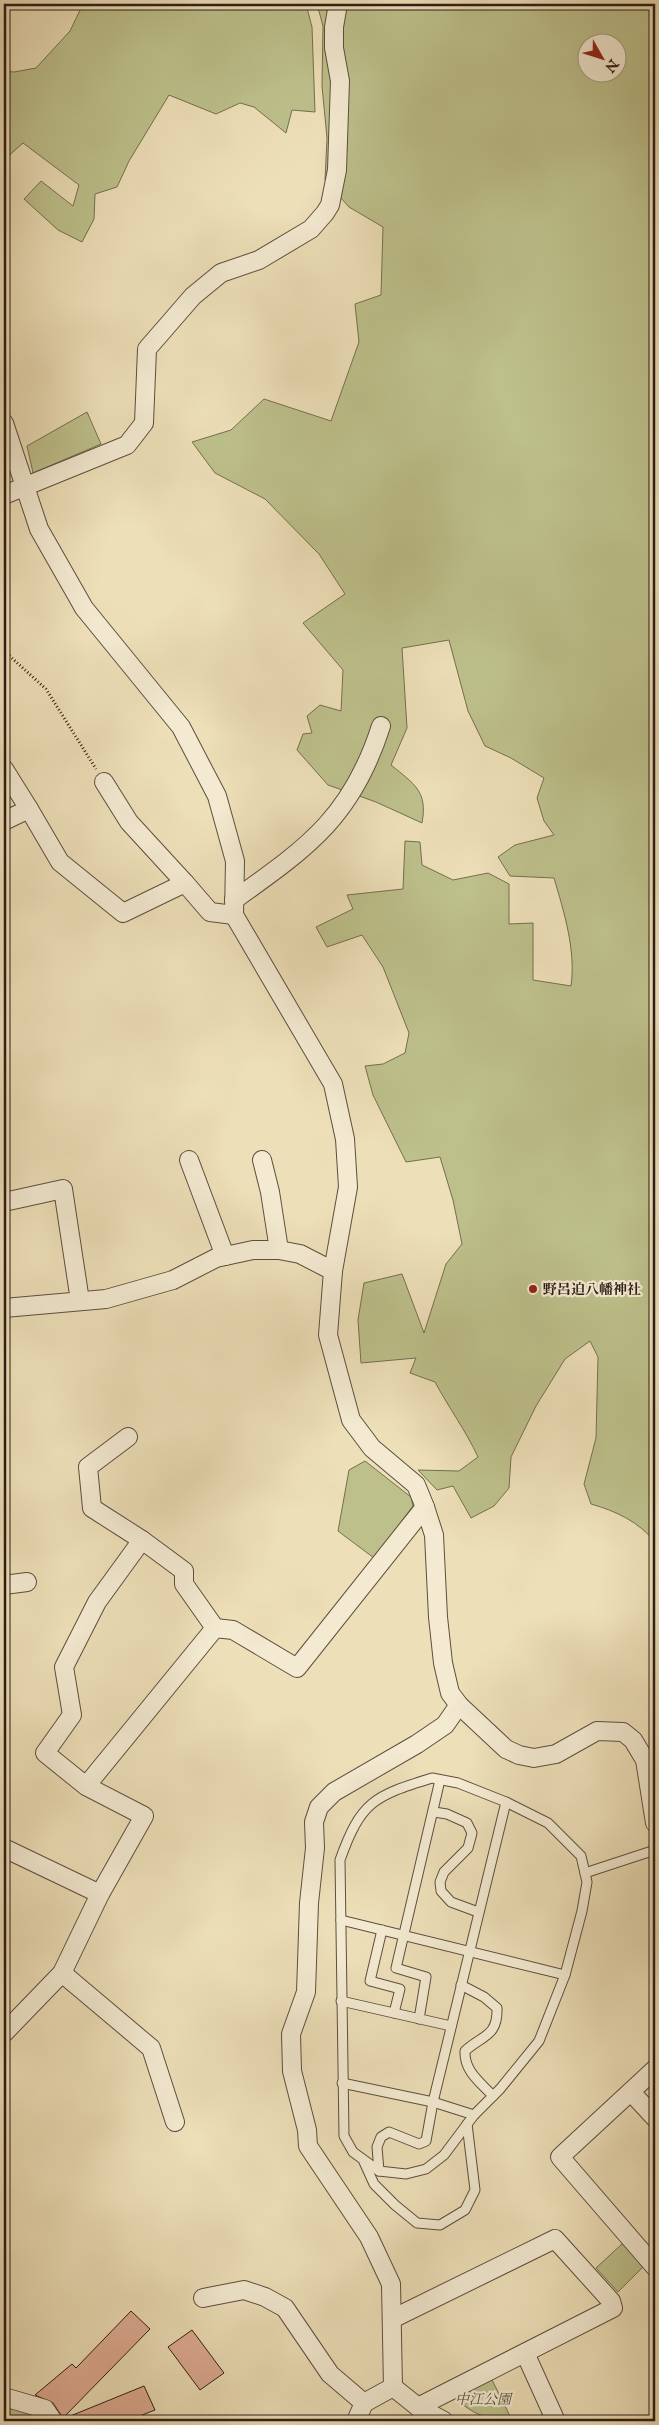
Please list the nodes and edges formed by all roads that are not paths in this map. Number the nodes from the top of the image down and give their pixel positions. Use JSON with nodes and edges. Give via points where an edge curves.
{"nodes":[{"id":1,"x":338,"y":4,"type":"edge"},
{"id":2,"x":4,"y":423,"type":"edge"},
{"id":3,"x":24,"y":486,"type":"junction"},
{"id":4,"x":4,"y":495,"type":"edge"},
{"id":5,"x":381,"y":726,"type":"dead end"},
{"id":6,"x":4,"y":769,"type":"edge"},
{"id":7,"x":104,"y":782,"type":"road end"},
{"id":8,"x":29,"y":809,"type":"junction"},
{"id":9,"x":4,"y":821,"type":"edge"},
{"id":10,"x":185,"y":883,"type":"junction"},
{"id":11,"x":234,"y":907,"type":"junction"},
{"id":12,"x":189,"y":1160,"type":"dead end"},
{"id":13,"x":262,"y":1160,"type":"dead end"},
{"id":14,"x":4,"y":1202,"type":"edge"},
{"id":15,"x":279,"y":1250,"type":"junction"},
{"id":16,"x":225,"y":1256,"type":"junction"},
{"id":17,"x":333,"y":1271,"type":"junction"},
{"id":18,"x":80,"y":1301,"type":"junction"},
{"id":19,"x":4,"y":1308,"type":"edge"},
{"id":20,"x":128,"y":1437,"type":"dead end"},
{"id":21,"x":425,"y":1507,"type":"junction"},
{"id":22,"x":142,"y":1540,"type":"junction"},
{"id":23,"x":27,"y":1582,"type":"dead end"},
{"id":24,"x":4,"y":1585,"type":"edge"},
{"id":25,"x":216,"y":1628,"type":"junction"},
{"id":26,"x":459,"y":1705,"type":"junction"},
{"id":27,"x":440,"y":1780,"type":"junction"},
{"id":28,"x":86,"y":1786,"type":"junction"},
{"id":29,"x":506,"y":1802,"type":"junction"},
{"id":30,"x":434,"y":1812,"type":"junction"},
{"id":31,"x":655,"y":1823,"type":"edge"},
{"id":32,"x":4,"y":1848,"type":"edge"},
{"id":33,"x":655,"y":1850,"type":"edge"},
{"id":34,"x":585,"y":1873,"type":"junction"},
{"id":35,"x":100,"y":1894,"type":"junction"},
{"id":36,"x":478,"y":1912,"type":"junction"},
{"id":37,"x":341,"y":1920,"type":"junction"},
{"id":38,"x":382,"y":1930,"type":"junction"},
{"id":39,"x":403,"y":1936,"type":"junction"},
{"id":40,"x":469,"y":1952,"type":"junction"},
{"id":41,"x":62,"y":1973,"type":"junction"},
{"id":42,"x":565,"y":1975,"type":"junction"},
{"id":43,"x":461,"y":1985,"type":"junction"},
{"id":44,"x":342,"y":2001,"type":"junction"},
{"id":45,"x":394,"y":2013,"type":"junction"},
{"id":46,"x":419,"y":2019,"type":"junction"},
{"id":47,"x":451,"y":2026,"type":"junction"},
{"id":48,"x":4,"y":2033,"type":"edge"},
{"id":49,"x":655,"y":2069,"type":"edge"},
{"id":50,"x":342,"y":2083,"type":"junction"},
{"id":51,"x":631,"y":2092,"type":"junction"},
{"id":52,"x":493,"y":2096,"type":"junction"},
{"id":53,"x":433,"y":2102,"type":"junction"},
{"id":54,"x":474,"y":2115,"type":"junction"},
{"id":55,"x":655,"y":2118,"type":"edge"},
{"id":56,"x":175,"y":2122,"type":"dead end"},
{"id":57,"x":467,"y":2124,"type":"junction"},
{"id":58,"x":364,"y":2162,"type":"junction"},
{"id":59,"x":379,"y":2171,"type":"junction"},
{"id":60,"x":655,"y":2267,"type":"edge"},
{"id":61,"x":203,"y":2298,"type":"dead end"},
{"id":62,"x":392,"y":2319,"type":"junction"},
{"id":63,"x":525,"y":2353,"type":"junction"},
{"id":64,"x":393,"y":2387,"type":"junction"},
{"id":65,"x":4,"y":2397,"type":"edge"},
{"id":66,"x":364,"y":2403,"type":"junction"},
{"id":67,"x":418,"y":2407,"type":"junction"},
{"id":68,"x":53,"y":2421,"type":"edge"},
{"id":69,"x":356,"y":2421,"type":"edge"},
{"id":70,"x":444,"y":2421,"type":"edge"},
{"id":71,"x":552,"y":2421,"type":"edge"}],
"edges":[{"from":1,"to":3,"type":"street","via":[[334,27],[340,81],[337,170],[330,205],[325,213],[311,229],[259,260],[221,273],[193,296],[147,349],[144,422],[127,446]]},
{"from":2,"to":3,"type":"street"},
{"from":3,"to":4,"type":"street"},
{"from":3,"to":11,"type":"street","via":[[39,529],[84,608],[181,727],[217,796],[235,861]]},
{"from":5,"to":11,"type":"street","via":[[370,761],[346,804],[323,832]]},
{"from":6,"to":8,"type":"street"},
{"from":7,"to":10,"type":"street","via":[[129,822]]},
{"from":8,"to":9,"type":"street"},
{"from":8,"to":10,"type":"street","via":[[60,862],[123,913]]},
{"from":10,"to":11,"type":"street","via":[[210,912]]},
{"from":11,"to":17,"type":"street","via":[[333,1084],[345,1139],[348,1186]]},
{"from":12,"to":16,"type":"street"},
{"from":13,"to":15,"type":"street"},
{"from":14,"to":18,"type":"street","via":[[63,1189]]},
{"from":15,"to":16,"type":"street","via":[[253,1250]]},
{"from":15,"to":17,"type":"street","via":[[300,1254]]},
{"from":16,"to":18,"type":"street","via":[[173,1280],[106,1299]]},
{"from":17,"to":21,"type":"street","via":[[328,1334],[352,1420],[372,1448],[416,1485]]},
{"from":18,"to":19,"type":"street"},
{"from":20,"to":22,"type":"street","via":[[88,1467],[92,1508]]},
{"from":21,"to":25,"type":"street","via":[[297,1668],[233,1630]]},
{"from":21,"to":26,"type":"street","via":[[434,1535],[442,1663],[450,1693]]},
{"from":22,"to":25,"type":"street","via":[[184,1571],[184,1584]]},
{"from":22,"to":28,"type":"street","via":[[97,1602],[64,1667],[72,1715],[45,1752]]},
{"from":23,"to":24,"type":"street"},
{"from":25,"to":28,"type":"street"},
{"from":26,"to":31,"type":"street","via":[[506,1749],[519,1756],[534,1758],[556,1754],[597,1731],[623,1732],[633,1740],[645,1760]]},
{"from":26,"to":62,"type":"street","via":[[445,1725],[334,1792],[319,1807],[314,1822],[306,1992],[292,2034],[292,2071],[308,2146],[382,2260],[391,2284]]},
{"from":27,"to":29,"type":"lane","via":[[458,1783]]},
{"from":27,"to":30,"type":"lane"},
{"from":27,"to":37,"type":"lane","via":[[432,1778],[383,1795],[361,1813],[340,1860]]},
{"from":28,"to":35,"type":"street","via":[[144,1816]]},
{"from":29,"to":34,"type":"lane","via":[[548,1823],[581,1856]]},
{"from":29,"to":36,"type":"lane"},
{"from":30,"to":36,"type":"lane","via":[[467,1823],[472,1833],[468,1848],[444,1872],[440,1882],[441,1891],[450,1902]]},
{"from":30,"to":39,"type":"lane"},
{"from":32,"to":35,"type":"street"},
{"from":33,"to":34,"type":"lane"},
{"from":34,"to":42,"type":"lane","via":[[587,1882],[582,1911]]},
{"from":35,"to":41,"type":"street"},
{"from":36,"to":40,"type":"lane"},
{"from":37,"to":38,"type":"lane"},
{"from":37,"to":44,"type":"lane"},
{"from":38,"to":39,"type":"lane"},
{"from":38,"to":45,"type":"lane","via":[[370,1981],[400,1989]]},
{"from":39,"to":40,"type":"lane"},
{"from":39,"to":46,"type":"lane","via":[[396,1968],[426,1977]]},
{"from":40,"to":42,"type":"lane"},
{"from":40,"to":43,"type":"lane"},
{"from":41,"to":48,"type":"street"},
{"from":41,"to":56,"type":"street","via":[[151,2048]]},
{"from":42,"to":52,"type":"lane","via":[[539,2041]]},
{"from":43,"to":47,"type":"lane"},
{"from":43,"to":52,"type":"lane","via":[[484,1996],[497,2008],[497,2021],[492,2032],[465,2051],[467,2068]]},
{"from":44,"to":45,"type":"lane"},
{"from":44,"to":50,"type":"lane"},
{"from":45,"to":46,"type":"lane"},
{"from":46,"to":47,"type":"lane"},
{"from":47,"to":53,"type":"lane"},
{"from":49,"to":51,"type":"street"},
{"from":50,"to":53,"type":"lane"},
{"from":50,"to":58,"type":"lane","via":[[344,2136],[353,2152]]},
{"from":51,"to":55,"type":"street"},
{"from":51,"to":60,"type":"street","via":[[560,2157]]},
{"from":52,"to":54,"type":"lane"},
{"from":53,"to":54,"type":"lane"},
{"from":53,"to":59,"type":"lane","via":[[426,2141],[419,2144],[389,2132],[381,2136],[377,2147]]},
{"from":54,"to":57,"type":"lane"},
{"from":57,"to":58,"type":"lane","via":[[475,2190],[465,2210],[440,2225],[417,2223],[395,2205],[374,2184]]},
{"from":57,"to":59,"type":"lane","via":[[444,2155],[426,2169],[406,2174]]},
{"from":58,"to":59,"type":"lane"},
{"from":61,"to":66,"type":"street","via":[[244,2290],[285,2308],[330,2374]]},
{"from":62,"to":63,"type":"street","via":[[555,2239],[613,2308]]},
{"from":62,"to":64,"type":"street"},
{"from":63,"to":67,"type":"street"},
{"from":63,"to":71,"type":"street","via":[[554,2417]]},
{"from":64,"to":66,"type":"street"},
{"from":64,"to":67,"type":"street"},
{"from":65,"to":68,"type":"street","via":[[45,2409]]},
{"from":66,"to":69,"type":"street"},
{"from":67,"to":70,"type":"street"}]}
